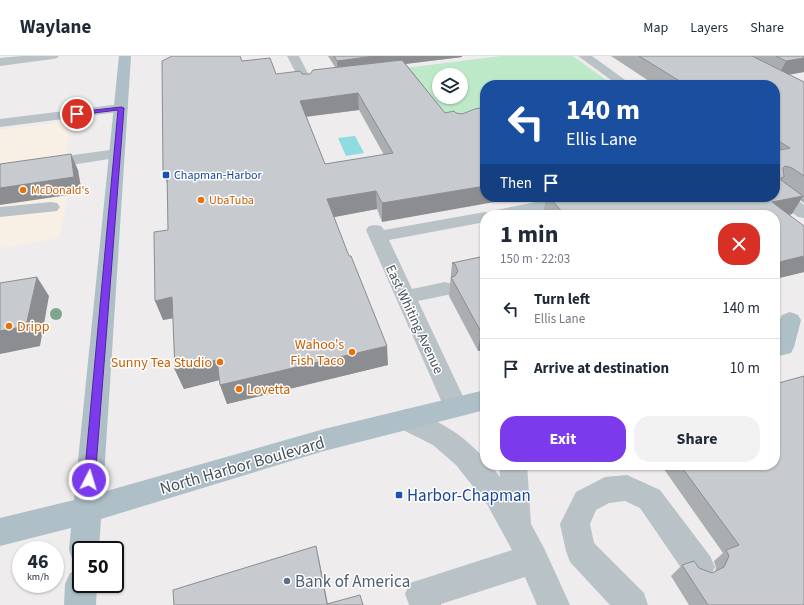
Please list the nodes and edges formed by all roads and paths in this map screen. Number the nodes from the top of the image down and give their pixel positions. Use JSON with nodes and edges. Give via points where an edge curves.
{"nodes":[{"id":1,"x":53,"y":56,"type":"edge"},
{"id":2,"x":126,"y":56,"type":"edge"},
{"id":3,"x":294,"y":56,"type":"edge"},
{"id":4,"x":584,"y":56,"type":"edge"},
{"id":5,"x":0,"y":62,"type":"edge"},
{"id":6,"x":318,"y":79,"type":"edge"},
{"id":7,"x":619,"y":80,"type":"edge"},
{"id":8,"x":121,"y":108,"type":"junction"},
{"id":9,"x":0,"y":123,"type":"edge"},
{"id":10,"x":117,"y":154,"type":"junction"},
{"id":11,"x":33,"y":164,"type":"edge"},
{"id":12,"x":780,"y":195,"type":"edge"},
{"id":13,"x":565,"y":202,"type":"edge"},
{"id":14,"x":51,"y":207,"type":"dead end"},
{"id":15,"x":535,"y":210,"type":"edge"},
{"id":16,"x":0,"y":212,"type":"edge"},
{"id":17,"x":804,"y":213,"type":"edge"},
{"id":18,"x":480,"y":218,"type":"edge"},
{"id":19,"x":445,"y":288,"type":"dead end"},
{"id":20,"x":406,"y":297,"type":"junction"},
{"id":21,"x":790,"y":318,"type":"edge"},
{"id":22,"x":780,"y":348,"type":"edge"},
{"id":23,"x":480,"y":401,"type":"edge"},
{"id":24,"x":456,"y":407,"type":"junction"},
{"id":25,"x":406,"y":420,"type":"junction"},
{"id":26,"x":513,"y":470,"type":"edge"},
{"id":27,"x":87,"y":510,"type":"junction"},
{"id":28,"x":516,"y":526,"type":"junction"},
{"id":29,"x":0,"y":532,"type":"edge"},
{"id":30,"x":85,"y":541,"type":"edge"},
{"id":31,"x":533,"y":559,"type":"junction"},
{"id":32,"x":699,"y":567,"type":"edge"},
{"id":33,"x":81,"y":593,"type":"edge"},
{"id":34,"x":80,"y":605,"type":"edge"},
{"id":35,"x":425,"y":605,"type":"edge"},
{"id":36,"x":554,"y":605,"type":"edge"},
{"id":37,"x":632,"y":605,"type":"edge"}],
"edges":[{"from":1,"to":5,"type":"street"},
{"from":2,"to":8,"type":"main road"},
{"from":3,"to":6,"type":"street","via":[[307,83]]},
{"from":4,"to":7,"type":"street"},
{"from":8,"to":9,"type":"street"},
{"from":8,"to":10,"type":"main road"},
{"from":10,"to":11,"type":"street"},
{"from":10,"to":27,"type":"main road"},
{"from":12,"to":17,"type":"street"},
{"from":13,"to":15,"type":"street"},
{"from":14,"to":16,"type":"street"},
{"from":18,"to":20,"type":"street","name":"East Whiting Avenue","via":[[376,233]]},
{"from":19,"to":20,"type":"street"},
{"from":20,"to":24,"type":"street","name":"East Whiting Avenue"},
{"from":21,"to":22,"type":"main road","via":[[783,347]]},
{"from":23,"to":24,"type":"main road","name":"North Harbor Boulevard"},
{"from":24,"to":25,"type":"main road","name":"North Harbor Boulevard"},
{"from":25,"to":27,"type":"main road","name":"North Harbor Boulevard","via":[[324,440]]},
{"from":25,"to":28,"type":"street","via":[[446,439],[480,471]]},
{"from":26,"to":28,"type":"street"},
{"from":27,"to":29,"type":"main road","name":"North Harbor Boulevard"},
{"from":27,"to":30,"type":"main road"},
{"from":28,"to":31,"type":"street"},
{"from":31,"to":35,"type":"street","via":[[422,594]]},
{"from":31,"to":36,"type":"street"},
{"from":32,"to":37,"type":"street","via":[[650,499],[627,488],[604,490],[586,501],[575,524],[581,551]]},
{"from":33,"to":34,"type":"main road"}]}
